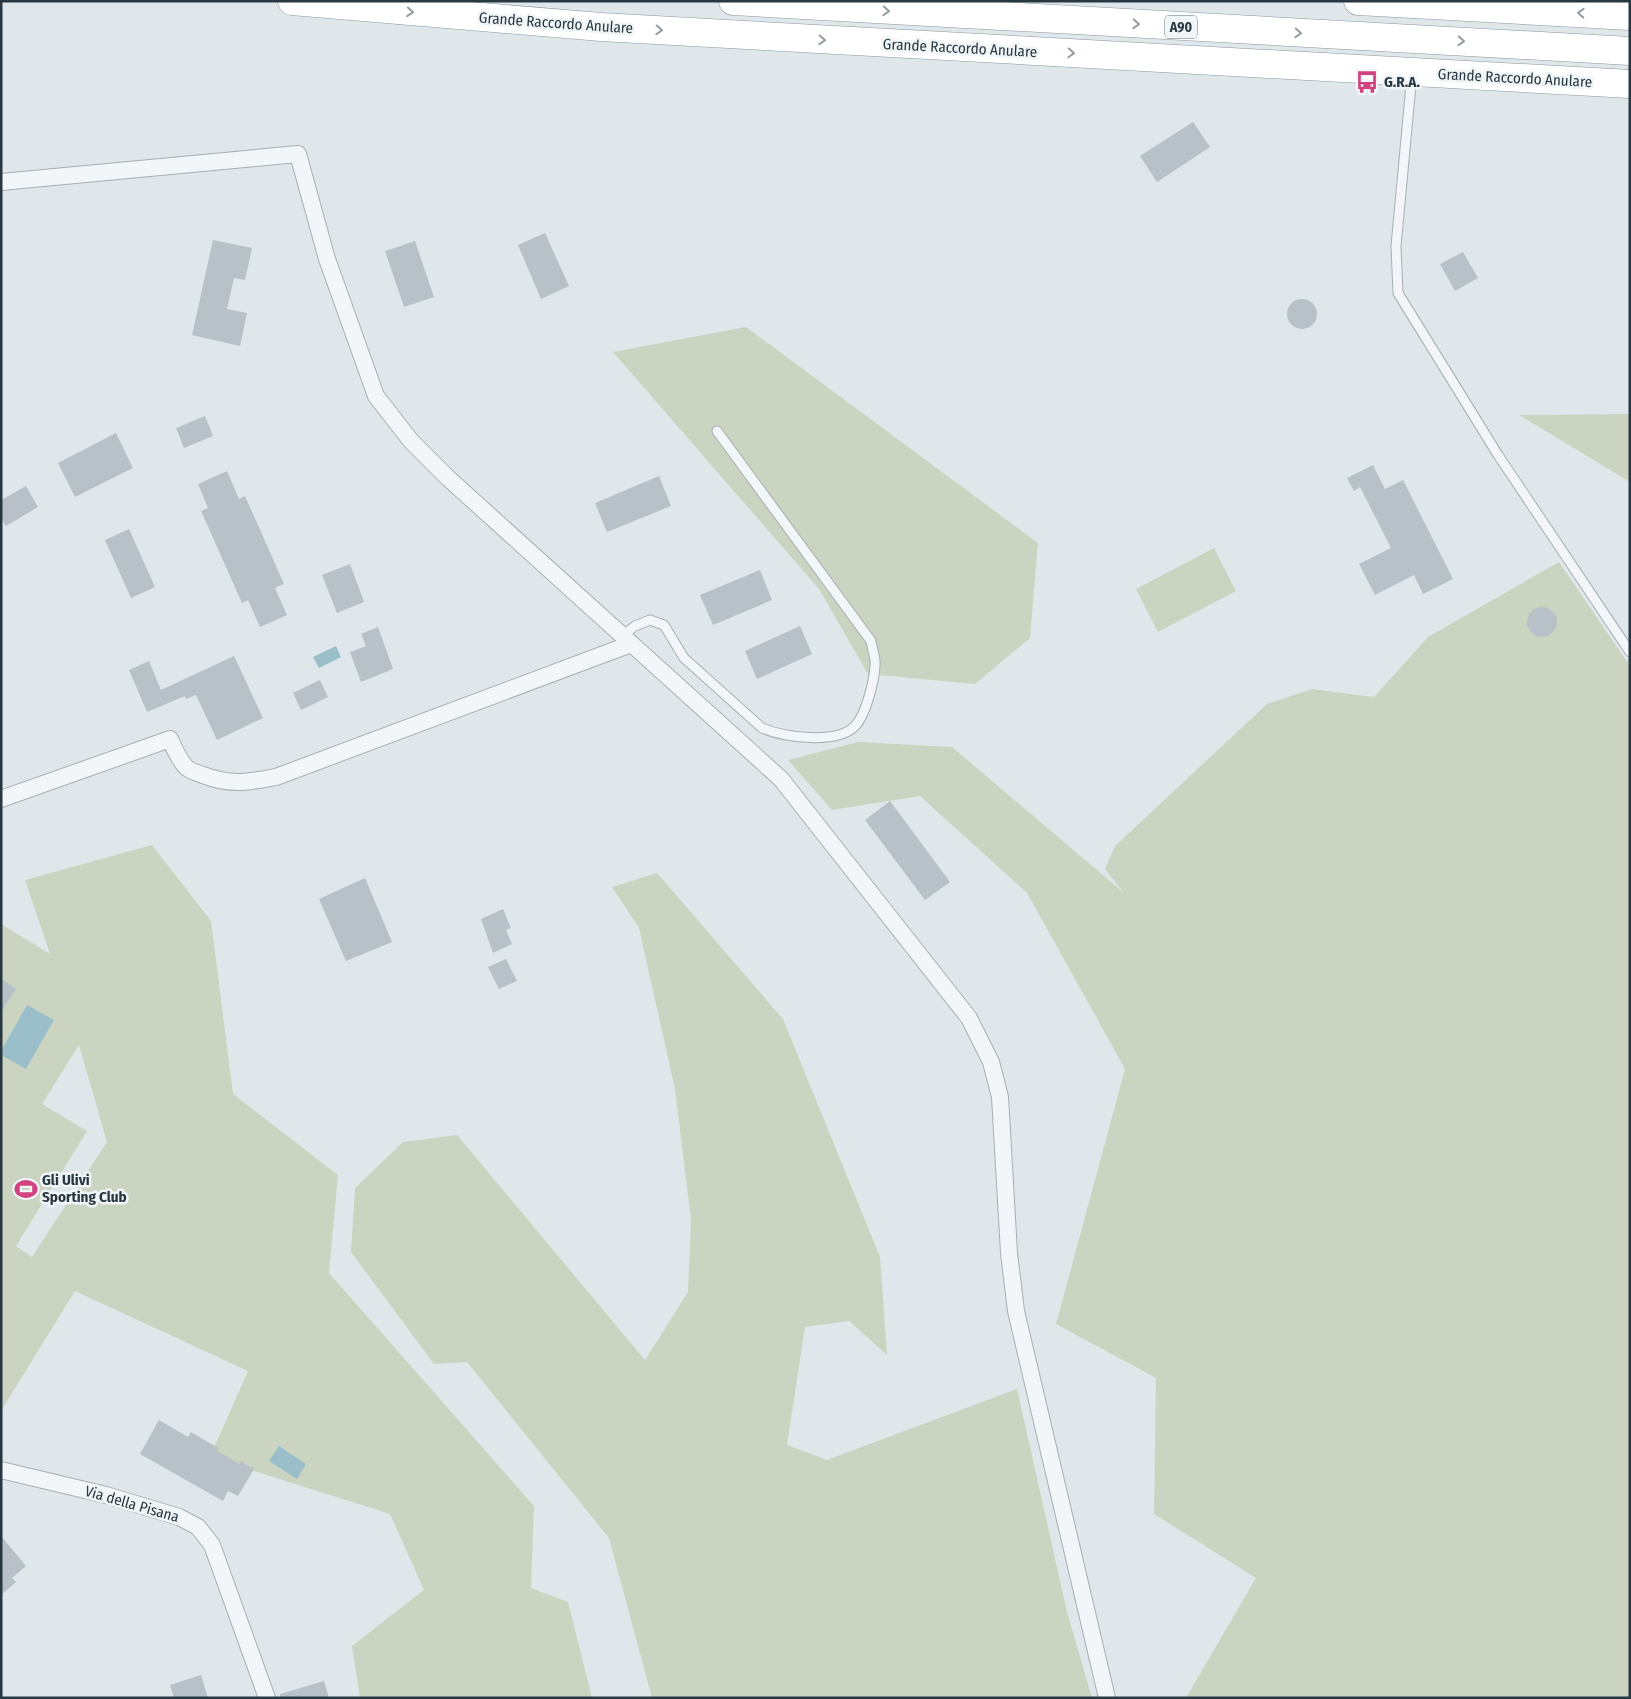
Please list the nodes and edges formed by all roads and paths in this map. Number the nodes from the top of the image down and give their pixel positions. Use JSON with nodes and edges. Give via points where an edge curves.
{"nodes":[{"id":1,"x":292,"y":1,"type":"edge"},
{"id":2,"x":733,"y":1,"type":"edge"},
{"id":3,"x":1358,"y":1,"type":"edge"},
{"id":4,"x":1630,"y":16,"type":"edge"},
{"id":5,"x":1630,"y":52,"type":"edge"},
{"id":6,"x":1412,"y":71,"type":"junction"},
{"id":7,"x":1630,"y":84,"type":"edge"},
{"id":8,"x":1,"y":182,"type":"edge"},
{"id":9,"x":717,"y":432,"type":"dead end"},
{"id":10,"x":626,"y":640,"type":"junction"},
{"id":11,"x":1630,"y":652,"type":"edge"},
{"id":12,"x":1,"y":799,"type":"edge"},
{"id":13,"x":1,"y":1470,"type":"edge"},
{"id":14,"x":267,"y":1698,"type":"edge"},
{"id":15,"x":1107,"y":1698,"type":"edge"}],
"edges":[{"from":1,"to":6,"type":"highway","name":"Grande Raccordo Anulare","one_way":true,"via":[[601,27]]},
{"from":2,"to":5,"type":"highway","number":"A90","one_way":true},
{"from":4,"to":3,"type":"highway","one_way":true},
{"from":6,"to":7,"type":"highway","name":"Grande Raccordo Anulare"},
{"from":6,"to":11,"type":"lane","via":[[1396,246],[1398,293],[1498,455]]},
{"from":8,"to":10,"type":"street","via":[[298,154],[327,259],[376,396],[411,441],[448,478]]},
{"from":9,"to":10,"type":"lane","via":[[871,641],[875,661],[863,710],[855,726],[842,735],[776,734],[762,728],[684,658],[664,625],[650,620],[635,626]]},
{"from":10,"to":12,"type":"street","via":[[276,776],[226,783],[187,768],[177,756],[170,738]]},
{"from":10,"to":15,"type":"street","via":[[781,779],[969,1018],[991,1062],[1000,1097],[1009,1253],[1016,1311]]},
{"from":13,"to":14,"type":"street","name":"Via della Pisana","via":[[106,1495],[179,1517],[198,1527],[212,1545]]}]}
